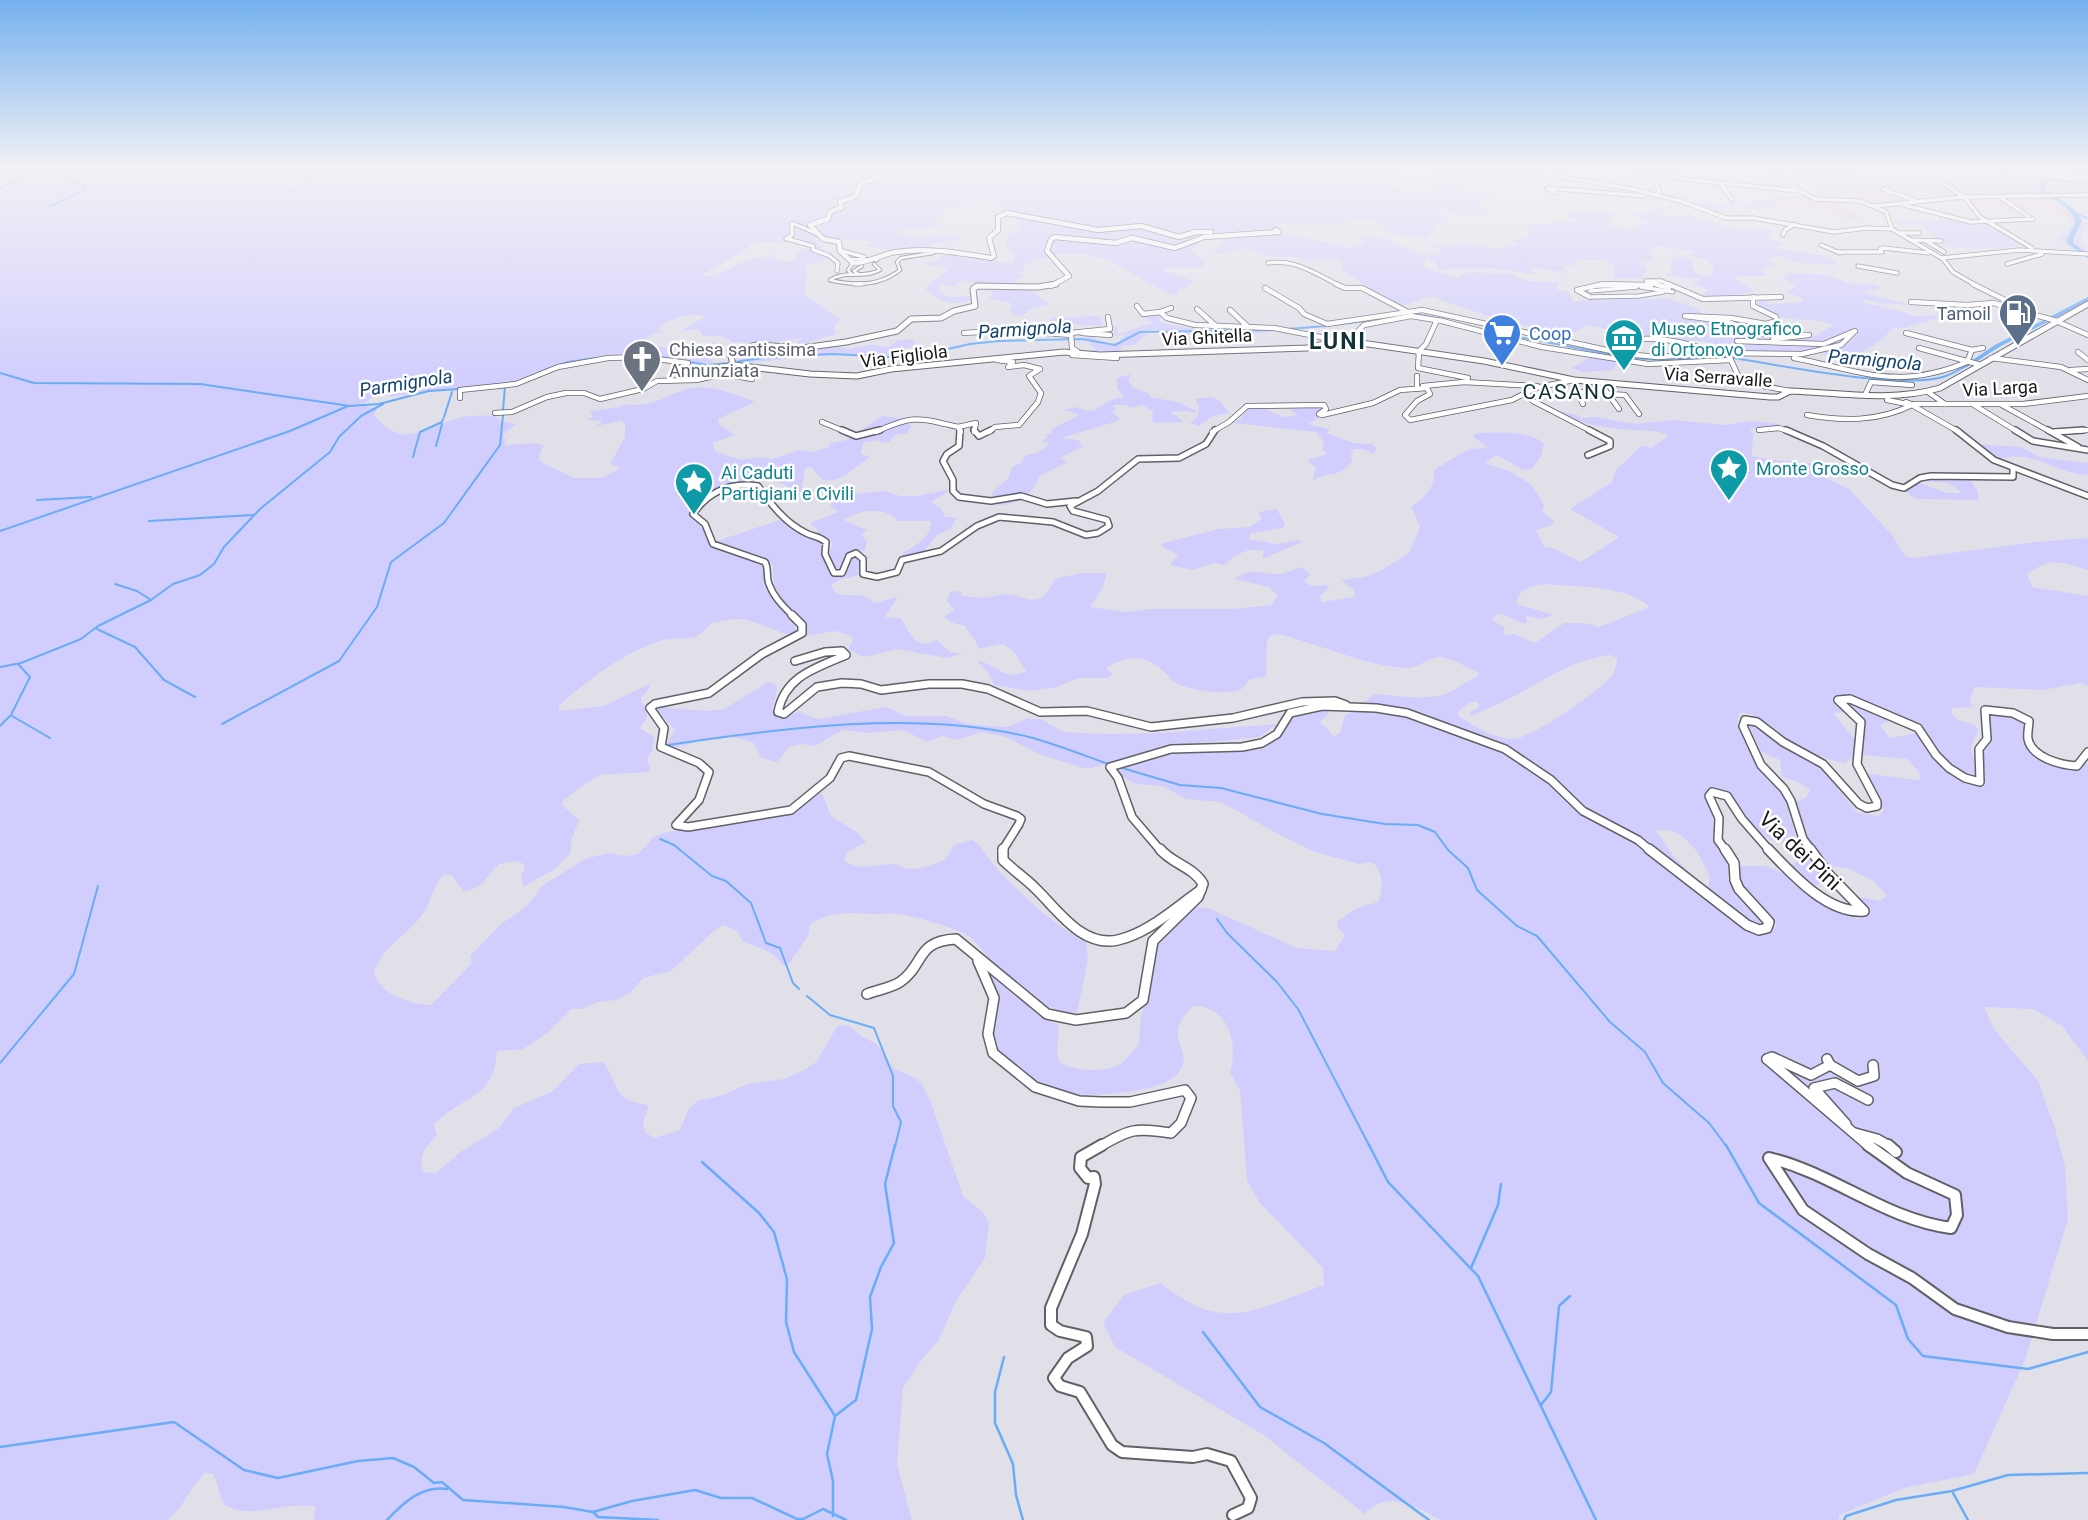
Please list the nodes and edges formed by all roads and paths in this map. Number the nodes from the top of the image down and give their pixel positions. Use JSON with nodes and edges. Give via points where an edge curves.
{"nodes":[{"id":1,"x":790,"y":240,"type":"edge"},
{"id":2,"x":825,"y":240,"type":"edge"},
{"id":3,"x":990,"y":240,"type":"edge"},
{"id":4,"x":1051,"y":240,"type":"edge"},
{"id":5,"x":1085,"y":240,"type":"edge"},
{"id":6,"x":1126,"y":240,"type":"edge"},
{"id":7,"x":1141,"y":240,"type":"edge"},
{"id":8,"x":1195,"y":240,"type":"edge"},
{"id":9,"x":1909,"y":240,"type":"joint"},
{"id":10,"x":1925,"y":240,"type":"junction"},
{"id":11,"x":2018,"y":240,"type":"edge"},
{"id":12,"x":1941,"y":241,"type":"dead end"},
{"id":13,"x":1821,"y":245,"type":"dead end"},
{"id":14,"x":839,"y":250,"type":"junction"},
{"id":15,"x":2035,"y":250,"type":"junction"},
{"id":16,"x":1944,"y":252,"type":"dead end"},
{"id":17,"x":933,"y":253,"type":"junction"},
{"id":18,"x":1929,"y":253,"type":"junction"},
{"id":19,"x":2065,"y":253,"type":"junction"},
{"id":20,"x":2088,"y":254,"type":"edge"},
{"id":21,"x":1941,"y":258,"type":"junction"},
{"id":22,"x":852,"y":261,"type":"junction"},
{"id":23,"x":1268,"y":263,"type":"dead end"},
{"id":24,"x":863,"y":264,"type":"junction"},
{"id":25,"x":2007,"y":264,"type":"dead end"},
{"id":26,"x":874,"y":265,"type":"junction"},
{"id":27,"x":1858,"y":266,"type":"dead end"},
{"id":28,"x":837,"y":271,"type":"dead end"},
{"id":29,"x":1897,"y":273,"type":"dead end"},
{"id":30,"x":857,"y":274,"type":"junction"},
{"id":31,"x":1265,"y":288,"type":"dead end"},
{"id":32,"x":1669,"y":288,"type":"junction"},
{"id":33,"x":1663,"y":292,"type":"junction"},
{"id":34,"x":1592,"y":294,"type":"junction"},
{"id":35,"x":1753,"y":297,"type":"junction"},
{"id":36,"x":1781,"y":297,"type":"dead end"},
{"id":37,"x":1911,"y":302,"type":"dead end"},
{"id":38,"x":2088,"y":304,"type":"edge"},
{"id":39,"x":1137,"y":306,"type":"dead end"},
{"id":40,"x":1171,"y":308,"type":"dead end"},
{"id":41,"x":1197,"y":309,"type":"dead end"},
{"id":42,"x":1230,"y":310,"type":"dead end"},
{"id":43,"x":1406,"y":311,"type":"junction"},
{"id":44,"x":2027,"y":311,"type":"junction"},
{"id":45,"x":1160,"y":312,"type":"junction"},
{"id":46,"x":2020,"y":312,"type":"junction"},
{"id":47,"x":2036,"y":316,"type":"junction"},
{"id":48,"x":1108,"y":317,"type":"dead end"},
{"id":49,"x":1358,"y":319,"type":"junction"},
{"id":50,"x":1437,"y":320,"type":"junction"},
{"id":51,"x":2056,"y":321,"type":"junction"},
{"id":52,"x":2022,"y":322,"type":"dead end"},
{"id":53,"x":1365,"y":324,"type":"junction"},
{"id":54,"x":1216,"y":326,"type":"junction"},
{"id":55,"x":1247,"y":327,"type":"junction"},
{"id":56,"x":964,"y":333,"type":"dead end"},
{"id":57,"x":1906,"y":333,"type":"dead end"},
{"id":58,"x":1110,"y":335,"type":"dead end"},
{"id":59,"x":2088,"y":335,"type":"edge"},
{"id":60,"x":1071,"y":337,"type":"junction"},
{"id":61,"x":1336,"y":340,"type":"junction"},
{"id":62,"x":1348,"y":341,"type":"junction"},
{"id":63,"x":1919,"y":348,"type":"dead end"},
{"id":64,"x":1983,"y":348,"type":"dead end"},
{"id":65,"x":1972,"y":350,"type":"junction"},
{"id":66,"x":1419,"y":351,"type":"junction"},
{"id":67,"x":2078,"y":352,"type":"dead end"},
{"id":68,"x":1074,"y":353,"type":"junction"},
{"id":69,"x":1721,"y":354,"type":"junction"},
{"id":70,"x":1632,"y":355,"type":"junction"},
{"id":71,"x":1776,"y":355,"type":"junction"},
{"id":72,"x":1117,"y":358,"type":"dead end"},
{"id":73,"x":1730,"y":358,"type":"junction"},
{"id":74,"x":1991,"y":358,"type":"junction"},
{"id":75,"x":997,"y":360,"type":"junction"},
{"id":76,"x":2088,"y":360,"type":"edge"},
{"id":77,"x":1967,"y":362,"type":"junction"},
{"id":78,"x":734,"y":363,"type":"junction"},
{"id":79,"x":1981,"y":365,"type":"junction"},
{"id":80,"x":2088,"y":369,"type":"edge"},
{"id":81,"x":2070,"y":370,"type":"junction"},
{"id":82,"x":1417,"y":376,"type":"dead end"},
{"id":83,"x":1574,"y":380,"type":"junction"},
{"id":84,"x":2088,"y":380,"type":"edge"},
{"id":85,"x":1472,"y":383,"type":"junction"},
{"id":86,"x":1601,"y":384,"type":"junction"},
{"id":87,"x":1912,"y":385,"type":"dead end"},
{"id":88,"x":1544,"y":386,"type":"junction"},
{"id":89,"x":1418,"y":387,"type":"junction"},
{"id":90,"x":1790,"y":391,"type":"junction"},
{"id":91,"x":1928,"y":392,"type":"junction"},
{"id":92,"x":1528,"y":393,"type":"junction"},
{"id":93,"x":1608,"y":394,"type":"junction"},
{"id":94,"x":1862,"y":395,"type":"junction"},
{"id":95,"x":2088,"y":396,"type":"edge"},
{"id":96,"x":1887,"y":397,"type":"junction"},
{"id":97,"x":460,"y":398,"type":"dead end"},
{"id":98,"x":1583,"y":404,"type":"dead end"},
{"id":99,"x":1910,"y":404,"type":"junction"},
{"id":100,"x":1945,"y":405,"type":"junction"},
{"id":101,"x":1974,"y":405,"type":"junction"},
{"id":102,"x":2001,"y":405,"type":"junction"},
{"id":103,"x":1619,"y":410,"type":"dead end"},
{"id":104,"x":495,"y":412,"type":"dead end"},
{"id":105,"x":1639,"y":414,"type":"dead end"},
{"id":106,"x":1807,"y":415,"type":"dead end"},
{"id":107,"x":822,"y":422,"type":"dead end"},
{"id":108,"x":958,"y":427,"type":"junction"},
{"id":109,"x":1759,"y":430,"type":"dead end"},
{"id":110,"x":2088,"y":430,"type":"edge"},
{"id":111,"x":2053,"y":432,"type":"junction"},
{"id":112,"x":2080,"y":448,"type":"junction"},
{"id":113,"x":2088,"y":450,"type":"edge"},
{"id":114,"x":1588,"y":455,"type":"dead end"},
{"id":115,"x":2013,"y":469,"type":"junction"},
{"id":116,"x":2088,"y":496,"type":"edge"},
{"id":117,"x":1084,"y":499,"type":"junction"},
{"id":118,"x":796,"y":661,"type":"dead end"},
{"id":119,"x":1349,"y":707,"type":"junction"},
{"id":120,"x":2088,"y":752,"type":"edge"},
{"id":121,"x":1201,"y":890,"type":"junction"},
{"id":122,"x":976,"y":957,"type":"junction"},
{"id":123,"x":867,"y":994,"type":"dead end"},
{"id":124,"x":1873,"y":1065,"type":"dead end"},
{"id":125,"x":1868,"y":1100,"type":"dead end"},
{"id":126,"x":1851,"y":1130,"type":"junction"},
{"id":127,"x":1896,"y":1152,"type":"dead end"},
{"id":128,"x":2088,"y":1334,"type":"edge"},
{"id":129,"x":1233,"y":1515,"type":"dead end"}],
"edges":[{"from":1,"to":28,"type":"street","via":[[828,255],[838,264]]},
{"from":2,"to":14,"type":"street","via":[[839,242]]},
{"from":3,"to":17,"type":"street","via":[[991,258],[941,250]]},
{"from":4,"to":78,"type":"street","via":[[1047,251],[1069,276],[1061,282],[1030,288],[977,286],[973,289],[975,306],[941,318],[911,318],[897,331],[802,348],[748,346],[730,352]]},
{"from":5,"to":6,"type":"street"},
{"from":7,"to":8,"type":"street","via":[[1175,247]]},
{"from":9,"to":10,"type":"street"},
{"from":9,"to":18,"type":"street"},
{"from":10,"to":12,"type":"street"},
{"from":10,"to":16,"type":"street"},
{"from":11,"to":15,"type":"street"},
{"from":13,"to":18,"type":"street","via":[[1845,256],[1882,252],[1884,248]]},
{"from":14,"to":22,"type":"street"},
{"from":14,"to":24,"type":"street"},
{"from":15,"to":19,"type":"street"},
{"from":15,"to":21,"type":"street"},
{"from":17,"to":26,"type":"street","via":[[891,253]]},
{"from":17,"to":30,"type":"street","via":[[900,259],[900,270],[886,278],[860,284],[830,281],[839,274]]},
{"from":18,"to":21,"type":"street"},
{"from":19,"to":20,"type":"street"},
{"from":19,"to":25,"type":"street","via":[[2035,255]]},
{"from":21,"to":44,"type":"street","via":[[1964,279]]},
{"from":22,"to":24,"type":"street"},
{"from":22,"to":26,"type":"street"},
{"from":22,"to":30,"type":"street","via":[[848,271]]},
{"from":23,"to":43,"type":"street","via":[[1298,265],[1345,288],[1362,288]]},
{"from":24,"to":26,"type":"street"},
{"from":24,"to":30,"type":"street"},
{"from":24,"to":30,"type":"street"},
{"from":26,"to":30,"type":"street","via":[[878,273]]},
{"from":27,"to":29,"type":"street"},
{"from":31,"to":49,"type":"street","via":[[1327,324]]},
{"from":32,"to":33,"type":"street","via":[[1673,292]]},
{"from":32,"to":34,"type":"street","via":[[1612,284],[1577,290]]},
{"from":32,"to":35,"type":"street","via":[[1646,281],[1662,281],[1703,299]]},
{"from":33,"to":34,"type":"street"},
{"from":33,"to":34,"type":"street","via":[[1639,287]]},
{"from":35,"to":36,"type":"street"},
{"from":35,"to":71,"type":"street","via":[[1753,306],[1777,321],[1766,324],[1685,316],[1724,321],[1762,334],[1809,335],[1737,341],[1740,343],[1824,344],[1856,331],[1835,347]]},
{"from":37,"to":46,"type":"street","via":[[1984,302]]},
{"from":38,"to":51,"type":"street"},
{"from":39,"to":45,"type":"street","via":[[1143,314]]},
{"from":40,"to":45,"type":"street"},
{"from":41,"to":54,"type":"street"},
{"from":42,"to":55,"type":"street"},
{"from":43,"to":49,"type":"street"},
{"from":43,"to":70,"type":"street"},
{"from":44,"to":46,"type":"street"},
{"from":44,"to":47,"type":"street"},
{"from":45,"to":54,"type":"street","via":[[1177,322]]},
{"from":46,"to":47,"type":"street"},
{"from":47,"to":51,"type":"street"},
{"from":47,"to":52,"type":"street"},
{"from":48,"to":60,"type":"street","via":[[1110,329],[1079,330]]},
{"from":49,"to":53,"type":"street"},
{"from":50,"to":53,"type":"street","via":[[1402,316]]},
{"from":50,"to":66,"type":"street"},
{"from":50,"to":73,"type":"street","via":[[1542,347],[1648,364]]},
{"from":51,"to":59,"type":"street"},
{"from":51,"to":74,"type":"street"},
{"from":53,"to":62,"type":"street"},
{"from":54,"to":55,"type":"street"},
{"from":55,"to":61,"type":"street"},
{"from":56,"to":60,"type":"street","via":[[1007,330]]},
{"from":57,"to":65,"type":"street"},
{"from":58,"to":60,"type":"street"},
{"from":60,"to":68,"type":"street"},
{"from":61,"to":62,"type":"street","name":"Via Ghitella"},
{"from":61,"to":68,"type":"street","name":"Via Ghitella","via":[[1307,348]]},
{"from":62,"to":66,"type":"street","name":"Via Ghitella"},
{"from":63,"to":77,"type":"street"},
{"from":64,"to":65,"type":"street"},
{"from":65,"to":77,"type":"street"},
{"from":66,"to":83,"type":"street","name":"Via Serravalle"},
{"from":66,"to":85,"type":"street","via":[[1419,368],[1471,379]]},
{"from":67,"to":76,"type":"street"},
{"from":68,"to":72,"type":"street"},
{"from":68,"to":75,"type":"street","name":"Via Figliola"},
{"from":69,"to":70,"type":"street"},
{"from":69,"to":70,"type":"street","via":[[1686,343],[1640,338],[1627,341]]},
{"from":69,"to":73,"type":"street"},
{"from":71,"to":73,"type":"street"},
{"from":71,"to":77,"type":"street","via":[[1845,371],[1902,377],[1936,374]]},
{"from":73,"to":90,"type":"street","via":[[1741,382]]},
{"from":74,"to":79,"type":"street"},
{"from":74,"to":81,"type":"street"},
{"from":75,"to":78,"type":"street","name":"Via Figliola","via":[[848,376]]},
{"from":75,"to":108,"type":"street","via":[[1013,362],[1009,367],[1041,370],[1029,376],[1041,393],[1038,401],[1019,425],[995,427],[979,436],[974,432],[976,423]]},
{"from":77,"to":79,"type":"street"},
{"from":78,"to":97,"type":"street","via":[[707,367],[651,357],[616,357],[558,366],[516,384],[460,390]]},
{"from":78,"to":104,"type":"street","via":[[675,368],[731,371],[752,379],[724,374],[657,381],[613,398],[566,393],[512,412]]},
{"from":79,"to":91,"type":"street"},
{"from":80,"to":81,"type":"street"},
{"from":81,"to":84,"type":"street"},
{"from":82,"to":89,"type":"street"},
{"from":83,"to":86,"type":"street","name":"Via Serravalle"},
{"from":83,"to":88,"type":"street"},
{"from":85,"to":88,"type":"street"},
{"from":85,"to":89,"type":"street"},
{"from":86,"to":90,"type":"street","name":"Via Serravalle","via":[[1770,397]]},
{"from":86,"to":93,"type":"street"},
{"from":86,"to":98,"type":"street","via":[[1578,393]]},
{"from":87,"to":94,"type":"street","via":[[1871,382]]},
{"from":88,"to":92,"type":"street"},
{"from":89,"to":92,"type":"street","via":[[1431,392],[1405,415],[1408,420]]},
{"from":89,"to":117,"type":"street","via":[[1322,415],[1318,414],[1326,409],[1324,405],[1248,406],[1212,432],[1200,448],[1179,458],[1138,459]]},
{"from":90,"to":94,"type":"street","name":"Via Serravalle"},
{"from":91,"to":96,"type":"street"},
{"from":91,"to":100,"type":"street"},
{"from":92,"to":114,"type":"street","via":[[1533,401],[1610,441],[1610,446]]},
{"from":93,"to":103,"type":"street"},
{"from":93,"to":105,"type":"street","via":[[1625,395]]},
{"from":94,"to":96,"type":"street","name":"Via Serravalle"},
{"from":95,"to":102,"type":"street","name":"Via Larga"},
{"from":96,"to":99,"type":"street"},
{"from":99,"to":100,"type":"street","name":"Via Larga"},
{"from":99,"to":106,"type":"street","via":[[1900,412],[1877,417]]},
{"from":99,"to":115,"type":"street"},
{"from":100,"to":101,"type":"street","name":"Via Larga"},
{"from":101,"to":102,"type":"street","name":"Via Larga"},
{"from":101,"to":112,"type":"street","via":[[2033,441]]},
{"from":102,"to":111,"type":"street"},
{"from":107,"to":108,"type":"street","via":[[856,436],[916,417]]},
{"from":108,"to":117,"type":"street","via":[[959,446],[943,461],[958,498],[991,501],[1020,496],[1047,505]]},
{"from":109,"to":115,"type":"street","via":[[1784,429],[1904,488],[1931,475],[2013,477]]},
{"from":110,"to":111,"type":"street"},
{"from":111,"to":112,"type":"street"},
{"from":112,"to":113,"type":"street"},
{"from":115,"to":116,"type":"street"},
{"from":117,"to":121,"type":"street","via":[[1070,508],[1105,519],[1107,527],[1086,535],[1059,523],[999,517],[941,551],[902,560],[897,572],[877,577],[863,574],[863,559],[856,553],[849,556],[842,573],[834,573],[823,538],[806,533],[778,513],[758,486],[742,484],[702,500],[694,514],[705,524],[713,544],[765,562],[778,602],[802,625],[800,635],[768,651],[723,685],[703,695],[650,708],[664,728],[661,747],[709,772],[699,802],[676,825],[791,810],[830,778],[841,758],[849,756],[929,772],[984,804],[1017,816],[1021,819],[1001,853],[1003,860],[1067,922],[1098,939],[1120,939],[1139,931]]},
{"from":118,"to":119,"type":"street","via":[[825,652],[846,655],[788,684],[778,703],[778,712],[784,714],[817,687],[842,683],[881,690],[962,684],[1040,712],[1087,711],[1151,727],[1233,718],[1302,702],[1335,701]]},
{"from":119,"to":120,"type":"street","name":"Via dei Pini","via":[[1407,713],[1505,749],[1551,780],[1583,811],[1638,840],[1751,928],[1762,930],[1769,926],[1768,920],[1738,889],[1734,863],[1718,840],[1719,818],[1709,794],[1720,792],[1729,797],[1760,840],[1820,897],[1838,909],[1864,911],[1802,839],[1791,801],[1753,748],[1742,723],[1748,719],[1823,764],[1867,808],[1877,802],[1857,764],[1862,726],[1840,704],[1842,698],[1918,728],[1936,755],[1963,778],[1975,782],[1980,782],[1982,774],[1977,754],[1987,739],[1984,710],[2013,713],[2029,721],[2031,745],[2056,763],[2077,766]]},
{"from":119,"to":121,"type":"street","via":[[1322,706],[1290,713],[1280,733],[1269,741],[1157,751],[1110,767],[1132,817],[1167,858],[1200,877]]},
{"from":121,"to":122,"type":"street","via":[[1153,941],[1143,1000],[1126,1013],[1076,1020],[1047,1014]]},
{"from":122,"to":123,"type":"street","via":[[956,939],[938,940],[900,982]]},
{"from":122,"to":129,"type":"street","via":[[994,998],[988,1034],[993,1053],[1034,1087],[1079,1101],[1130,1102],[1185,1090],[1191,1098],[1181,1123],[1171,1133],[1143,1128],[1125,1132],[1081,1157],[1080,1168],[1088,1178],[1094,1177],[1095,1184],[1082,1234],[1051,1308],[1051,1325],[1086,1337],[1087,1346],[1069,1358],[1054,1378],[1060,1386],[1080,1392],[1112,1445],[1122,1452],[1220,1455],[1231,1461],[1251,1498],[1248,1508]]},
{"from":124,"to":126,"type":"street","via":[[1874,1076],[1858,1081],[1828,1062],[1811,1075],[1772,1056],[1767,1059]]},
{"from":125,"to":126,"type":"street","via":[[1833,1081],[1814,1087]]},
{"from":126,"to":127,"type":"street","via":[[1890,1145]]},
{"from":126,"to":128,"type":"street","via":[[1906,1172],[1940,1184],[1955,1195],[1957,1215],[1951,1228],[1932,1227],[1769,1158],[1803,1210],[1955,1309],[2008,1327]]}]}
